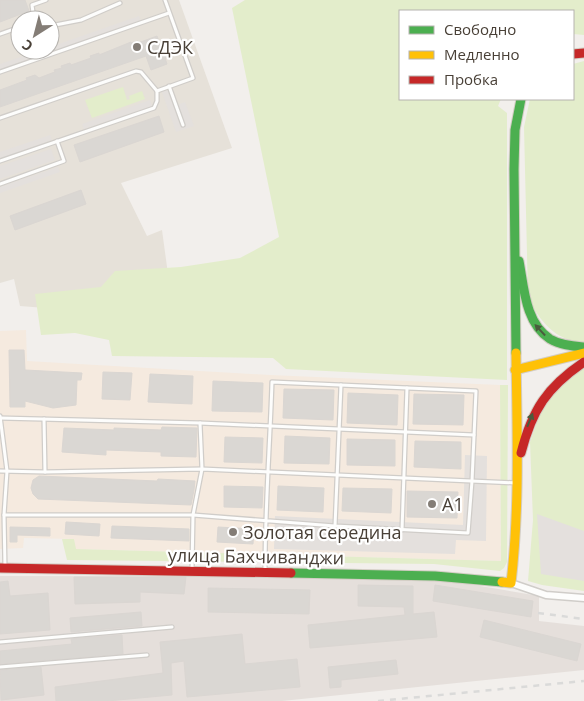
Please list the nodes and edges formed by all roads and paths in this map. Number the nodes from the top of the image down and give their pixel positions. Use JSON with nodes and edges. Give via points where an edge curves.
{"nodes":[{"id":1,"x":46,"y":0,"type":"edge"},
{"id":2,"x":164,"y":0,"type":"edge"},
{"id":3,"x":120,"y":3,"type":"dead end"},
{"id":4,"x":33,"y":10,"type":"edge"},
{"id":5,"x":169,"y":13,"type":"junction"},
{"id":6,"x":60,"y":24,"type":"edge"},
{"id":7,"x":0,"y":72,"type":"edge"},
{"id":8,"x":169,"y":86,"type":"junction"},
{"id":9,"x":157,"y":91,"type":"junction"},
{"id":10,"x":521,"y":100,"type":"edge"},
{"id":11,"x":0,"y":118,"type":"edge"},
{"id":12,"x":182,"y":125,"type":"dead end"},
{"id":13,"x":57,"y":141,"type":"junction"},
{"id":14,"x":0,"y":161,"type":"edge"},
{"id":15,"x":0,"y":184,"type":"edge"},
{"id":16,"x":515,"y":243,"type":"junction"},
{"id":17,"x":584,"y":347,"type":"edge"},
{"id":18,"x":584,"y":353,"type":"edge"},
{"id":19,"x":584,"y":362,"type":"edge"},
{"id":20,"x":515,"y":370,"type":"junction"},
{"id":21,"x":341,"y":385,"type":"junction"},
{"id":22,"x":407,"y":388,"type":"junction"},
{"id":23,"x":0,"y":417,"type":"edge"},
{"id":24,"x":44,"y":419,"type":"junction"},
{"id":25,"x":200,"y":424,"type":"junction"},
{"id":26,"x":270,"y":427,"type":"junction"},
{"id":27,"x":339,"y":430,"type":"junction"},
{"id":28,"x":406,"y":433,"type":"junction"},
{"id":29,"x":474,"y":435,"type":"junction"},
{"id":30,"x":202,"y":468,"type":"junction"},
{"id":31,"x":518,"y":468,"type":"junction"},
{"id":32,"x":0,"y":471,"type":"edge"},
{"id":33,"x":6,"y":471,"type":"junction"},
{"id":34,"x":45,"y":472,"type":"junction"},
{"id":35,"x":269,"y":473,"type":"junction"},
{"id":36,"x":337,"y":475,"type":"junction"},
{"id":37,"x":403,"y":478,"type":"junction"},
{"id":38,"x":472,"y":481,"type":"junction"},
{"id":39,"x":518,"y":483,"type":"junction"},
{"id":40,"x":4,"y":515,"type":"junction"},
{"id":41,"x":193,"y":515,"type":"junction"},
{"id":42,"x":266,"y":521,"type":"junction"},
{"id":43,"x":335,"y":526,"type":"junction"},
{"id":44,"x":402,"y":530,"type":"junction"},
{"id":45,"x":2,"y":532,"type":"edge"},
{"id":46,"x":2,"y":568,"type":"edge"},
{"id":47,"x":192,"y":571,"type":"junction"},
{"id":48,"x":265,"y":572,"type":"junction"},
{"id":49,"x":511,"y":583,"type":"junction"},
{"id":50,"x":584,"y":598,"type":"edge"},
{"id":51,"x":172,"y":627,"type":"dead end"},
{"id":52,"x":0,"y":642,"type":"edge"},
{"id":53,"x":147,"y":655,"type":"dead end"},
{"id":54,"x":0,"y":667,"type":"edge"}],
"edges":[{"from":1,"to":4,"type":"lane","via":[[32,5]]},
{"from":2,"to":5,"type":"lane"},
{"from":3,"to":6,"type":"lane","via":[[81,20]]},
{"from":5,"to":7,"type":"lane"},
{"from":5,"to":8,"type":"lane","via":[[193,78]]},
{"from":8,"to":9,"type":"lane"},
{"from":8,"to":12,"type":"lane"},
{"from":9,"to":11,"type":"lane","via":[[141,72],[136,71]]},
{"from":9,"to":13,"type":"lane","via":[[154,108]]},
{"from":10,"to":16,"type":"main road","via":[[515,130]]},
{"from":13,"to":14,"type":"lane"},
{"from":13,"to":15,"type":"lane","via":[[64,161]]},
{"from":17,"to":16,"type":"main road","one_way":true,"via":[[556,342],[535,324],[527,304]]},
{"from":16,"to":20,"type":"main road"},
{"from":18,"to":20,"type":"main road"},
{"from":31,"to":19,"type":"main road","one_way":true,"via":[[525,434],[540,401],[556,382]]},
{"from":20,"to":31,"type":"main road"},
{"from":21,"to":22,"type":"lane"},
{"from":21,"to":26,"type":"lane","via":[[272,382]]},
{"from":21,"to":27,"type":"lane"},
{"from":22,"to":28,"type":"lane"},
{"from":22,"to":29,"type":"lane","via":[[476,391]]},
{"from":23,"to":24,"type":"lane"},
{"from":23,"to":33,"type":"lane"},
{"from":24,"to":25,"type":"lane"},
{"from":24,"to":34,"type":"lane"},
{"from":25,"to":26,"type":"lane"},
{"from":25,"to":30,"type":"lane"},
{"from":26,"to":27,"type":"lane"},
{"from":26,"to":35,"type":"lane"},
{"from":27,"to":28,"type":"lane"},
{"from":27,"to":36,"type":"lane"},
{"from":28,"to":29,"type":"lane"},
{"from":28,"to":37,"type":"lane"},
{"from":29,"to":38,"type":"lane"},
{"from":30,"to":34,"type":"lane"},
{"from":30,"to":35,"type":"lane"},
{"from":30,"to":41,"type":"lane"},
{"from":31,"to":39,"type":"main road"},
{"from":32,"to":33,"type":"lane"},
{"from":33,"to":34,"type":"lane"},
{"from":33,"to":40,"type":"lane"},
{"from":35,"to":36,"type":"lane"},
{"from":35,"to":42,"type":"lane"},
{"from":36,"to":37,"type":"lane"},
{"from":36,"to":43,"type":"lane"},
{"from":37,"to":38,"type":"lane"},
{"from":37,"to":44,"type":"lane"},
{"from":38,"to":39,"type":"lane"},
{"from":38,"to":44,"type":"lane","via":[[468,533]]},
{"from":39,"to":49,"type":"main road"},
{"from":40,"to":41,"type":"lane"},
{"from":40,"to":45,"type":"lane"},
{"from":41,"to":42,"type":"lane"},
{"from":41,"to":47,"type":"lane"},
{"from":42,"to":43,"type":"lane"},
{"from":42,"to":48,"type":"lane"},
{"from":43,"to":44,"type":"lane"},
{"from":45,"to":46,"type":"lane"},
{"from":46,"to":47,"type":"main road","name":"улица Бахчиванджи"},
{"from":47,"to":48,"type":"main road","name":"улица Бахчиванджи"},
{"from":48,"to":49,"type":"main road","name":"улица Бахчиванджи","via":[[435,576]]},
{"from":49,"to":50,"type":"street","via":[[546,594]]},
{"from":51,"to":52,"type":"lane"},
{"from":53,"to":54,"type":"lane"}]}
